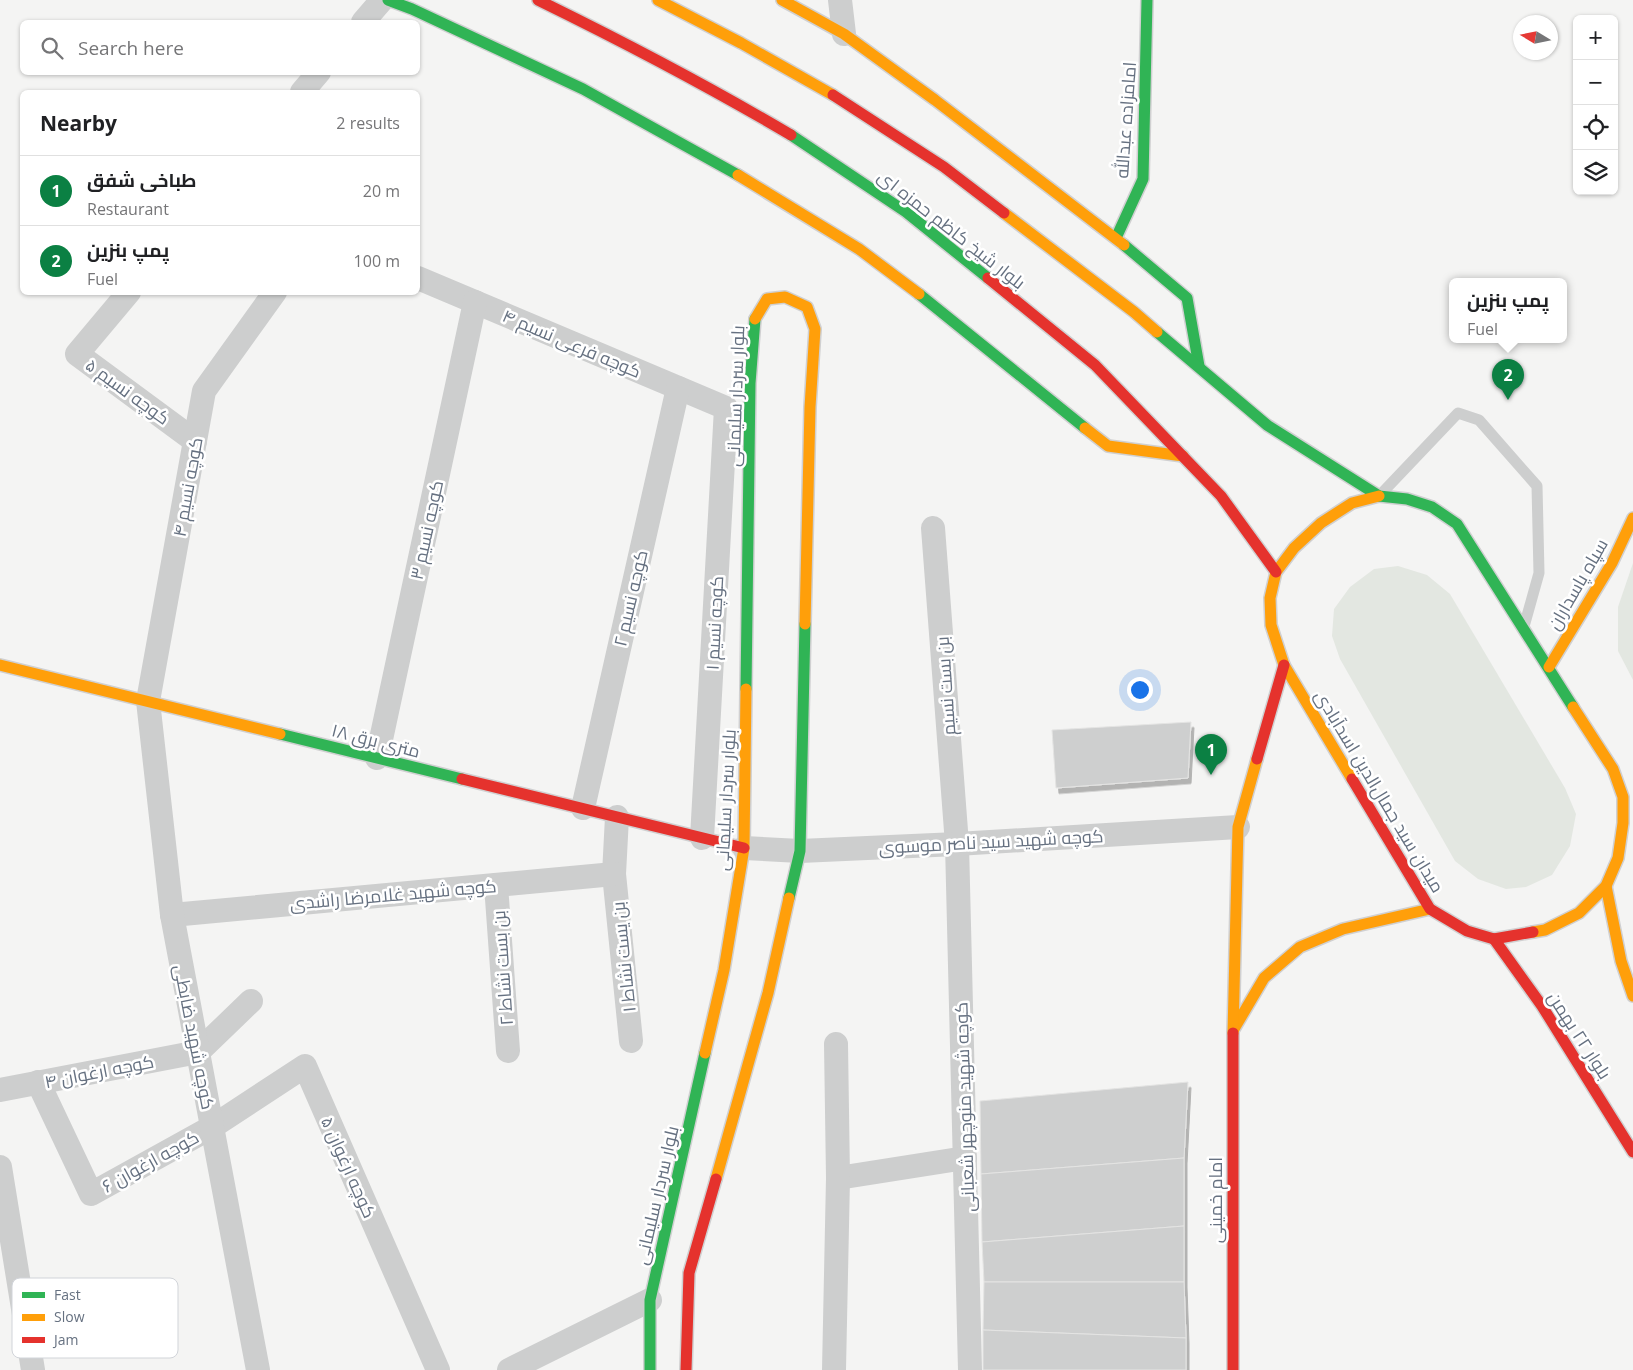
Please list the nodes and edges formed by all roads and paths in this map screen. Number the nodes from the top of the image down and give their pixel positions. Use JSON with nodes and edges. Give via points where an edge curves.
{"nodes":[{"id":1,"x":382,"y":0,"type":"edge"},
{"id":2,"x":388,"y":0,"type":"edge"},
{"id":3,"x":538,"y":0,"type":"edge"},
{"id":4,"x":658,"y":0,"type":"edge"},
{"id":5,"x":782,"y":0,"type":"edge"},
{"id":6,"x":840,"y":0,"type":"edge"},
{"id":7,"x":1147,"y":0,"type":"edge"},
{"id":8,"x":364,"y":20,"type":"edge"},
{"id":9,"x":844,"y":34,"type":"junction"},
{"id":10,"x":316,"y":75,"type":"edge"},
{"id":11,"x":304,"y":90,"type":"edge"},
{"id":12,"x":1116,"y":238,"type":"junction"},
{"id":13,"x":420,"y":279,"type":"edge"},
{"id":14,"x":126,"y":295,"type":"edge"},
{"id":15,"x":273,"y":295,"type":"edge"},
{"id":16,"x":475,"y":302,"type":"junction"},
{"id":17,"x":1200,"y":366,"type":"junction"},
{"id":18,"x":678,"y":388,"type":"junction"},
{"id":19,"x":726,"y":408,"type":"joint"},
{"id":20,"x":195,"y":440,"type":"junction"},
{"id":21,"x":1182,"y":456,"type":"junction"},
{"id":22,"x":1379,"y":496,"type":"junction"},
{"id":23,"x":1633,"y":518,"type":"edge"},
{"id":24,"x":933,"y":528,"type":"dead end"},
{"id":25,"x":1276,"y":572,"type":"junction"},
{"id":26,"x":1524,"y":627,"type":"junction"},
{"id":27,"x":0,"y":665,"type":"edge"},
{"id":28,"x":1284,"y":665,"type":"junction"},
{"id":29,"x":1549,"y":666,"type":"junction"},
{"id":30,"x":148,"y":702,"type":"junction"},
{"id":31,"x":377,"y":758,"type":"junction"},
{"id":32,"x":583,"y":808,"type":"junction"},
{"id":33,"x":617,"y":817,"type":"junction"},
{"id":34,"x":1628,"y":825,"type":"edge"},
{"id":35,"x":1238,"y":827,"type":"junction"},
{"id":36,"x":702,"y":838,"type":"junction"},
{"id":37,"x":957,"y":844,"type":"junction"},
{"id":38,"x":744,"y":848,"type":"junction"},
{"id":39,"x":800,"y":851,"type":"junction"},
{"id":40,"x":614,"y":874,"type":"junction"},
{"id":41,"x":496,"y":885,"type":"junction"},
{"id":42,"x":1606,"y":886,"type":"junction"},
{"id":43,"x":1430,"y":909,"type":"junction"},
{"id":44,"x":172,"y":915,"type":"junction"},
{"id":45,"x":1494,"y":939,"type":"junction"},
{"id":46,"x":1633,"y":996,"type":"edge"},
{"id":47,"x":251,"y":1001,"type":"dead end"},
{"id":48,"x":1233,"y":1030,"type":"junction"},
{"id":49,"x":631,"y":1041,"type":"dead end"},
{"id":50,"x":836,"y":1044,"type":"dead end"},
{"id":51,"x":508,"y":1051,"type":"dead end"},
{"id":52,"x":198,"y":1052,"type":"junction"},
{"id":53,"x":38,"y":1082,"type":"junction"},
{"id":54,"x":0,"y":1090,"type":"edge"},
{"id":55,"x":212,"y":1127,"type":"junction"},
{"id":56,"x":1633,"y":1152,"type":"edge"},
{"id":57,"x":965,"y":1158,"type":"junction"},
{"id":58,"x":1,"y":1178,"type":"edge"},
{"id":59,"x":838,"y":1178,"type":"junction"},
{"id":60,"x":18,"y":1278,"type":"edge"},
{"id":61,"x":650,"y":1300,"type":"junction"},
{"id":62,"x":258,"y":1370,"type":"edge"},
{"id":63,"x":438,"y":1370,"type":"edge"},
{"id":64,"x":509,"y":1370,"type":"edge"},
{"id":65,"x":650,"y":1370,"type":"edge"},
{"id":66,"x":686,"y":1370,"type":"edge"},
{"id":67,"x":834,"y":1370,"type":"edge"},
{"id":68,"x":970,"y":1370,"type":"edge"},
{"id":69,"x":1233,"y":1370,"type":"edge"}],
"edges":[{"from":1,"to":8,"type":"street"},
{"from":2,"to":21,"type":"main road","via":[[583,89],[721,164],[859,249],[1108,446]]},
{"from":3,"to":21,"type":"main road","name":"بلوار شیخ کاظم حمزه ای","via":[[712,89],[802,141],[906,212],[1096,365]]},
{"from":4,"to":17,"type":"main road","via":[[741,42],[842,100],[944,167]]},
{"from":5,"to":9,"type":"main road"},
{"from":6,"to":9,"type":"street"},
{"from":7,"to":12,"type":"main road","name":"امامزاده عبدالله","via":[[1143,179]]},
{"from":9,"to":12,"type":"main road"},
{"from":10,"to":11,"type":"street"},
{"from":12,"to":17,"type":"main road","via":[[1187,298]]},
{"from":13,"to":16,"type":"street","name":"کوچه فرعی نسیم ۴"},
{"from":14,"to":20,"type":"street","name":"کوچه نسیم ۵","via":[[77,354]]},
{"from":15,"to":20,"type":"street","name":"کوچه نسیم ۴","via":[[204,391]]},
{"from":16,"to":18,"type":"street","name":"کوچه فرعی نسیم ۴"},
{"from":16,"to":31,"type":"street","name":"کوچه نسیم ۳"},
{"from":17,"to":22,"type":"main road","via":[[1267,425]]},
{"from":18,"to":19,"type":"street","name":"کوچه فرعی نسیم ۴"},
{"from":18,"to":32,"type":"street","name":"کوچه نسیم ۲"},
{"from":19,"to":36,"type":"street","name":"کوچه نسیم ۱"},
{"from":20,"to":30,"type":"street","name":"کوچه نسیم ۴"},
{"from":21,"to":25,"type":"main road","name":"بلوار شیخ کاظم حمزه ای","via":[[1221,496]]},
{"from":22,"to":25,"type":"main road","name":"میدان سید جمال‌الدین اسدآبادی","via":[[1352,503],[1321,523],[1294,548]]},
{"from":22,"to":26,"type":"main road","name":"میدان سید جمال‌الدین اسدآبادی","via":[[1407,499],[1432,507],[1456,524]]},
{"from":22,"to":26,"type":"lane","via":[[1458,413],[1479,420],[1537,486],[1539,573]]},
{"from":23,"to":29,"type":"main road","name":"سپاه پاسداران","via":[[1612,562]]},
{"from":24,"to":37,"type":"street","name":"بن بست نسیم"},
{"from":25,"to":28,"type":"main road","name":"میدان سید جمال‌الدین اسدآبادی","via":[[1270,598],[1271,625]]},
{"from":26,"to":29,"type":"main road","name":"میدان سید جمال‌الدین اسدآبادی"},
{"from":27,"to":30,"type":"main road","name":"۱۸ متری برق"},
{"from":28,"to":35,"type":"main road","name":"امام خمینی"},
{"from":28,"to":43,"type":"main road","name":"میدان سید جمال‌الدین اسدآبادی"},
{"from":29,"to":34,"type":"main road","name":"میدان سید جمال‌الدین اسدآبادی","via":[[1613,769]]},
{"from":30,"to":31,"type":"main road","name":"۱۸ متری برق"},
{"from":30,"to":44,"type":"street","name":"کوچه شهید ضابطی"},
{"from":31,"to":32,"type":"main road","name":"۱۸ متری برق"},
{"from":32,"to":33,"type":"main road","name":"۱۸ متری برق"},
{"from":33,"to":36,"type":"main road","name":"۱۸ متری برق"},
{"from":33,"to":40,"type":"street","name":"بن یست نشاط ۱"},
{"from":34,"to":42,"type":"main road","name":"میدان سید جمال‌الدین اسدآبادی"},
{"from":35,"to":37,"type":"street","name":"کوچه شهید سید ناصر موسوی"},
{"from":35,"to":48,"type":"main road","name":"امام خمینی"},
{"from":36,"to":38,"type":"main road","name":"۱۸ متری برق"},
{"from":37,"to":39,"type":"street","name":"کوچه شهید سید ناصر موسوی"},
{"from":37,"to":57,"type":"street","name":"کوچه شهید منوچهر شعبانی"},
{"from":38,"to":39,"type":"street","name":"کوچه شهید سید ناصر موسوی"},
{"from":38,"to":39,"type":"main road","name":"بلوار سردار سلیمانی","via":[[750,383],[755,318],[767,299],[785,297],[807,307],[815,329],[810,407]]},
{"from":38,"to":61,"type":"main road","name":"بلوار سردار سلیمانی","via":[[724,970]]},
{"from":39,"to":66,"type":"main road","name":"بلوار سردار سلیمانی","via":[[768,993],[689,1273]]},
{"from":40,"to":41,"type":"street","name":"کوچه شهید غلامرضا راشدی"},
{"from":40,"to":49,"type":"street","name":"بن یست نشاط ۱"},
{"from":41,"to":44,"type":"street","name":"کوچه شهید غلامرضا راشدی"},
{"from":41,"to":51,"type":"street","name":"بن بست نشاط ۲"},
{"from":42,"to":45,"type":"main road","name":"میدان سید جمال‌الدین اسدآبادی","via":[[1579,913],[1545,930]]},
{"from":42,"to":46,"type":"main road","via":[[1621,961]]},
{"from":43,"to":45,"type":"main road","name":"میدان سید جمال‌الدین اسدآبادی","via":[[1467,931]]},
{"from":43,"to":48,"type":"main road","via":[[1342,929],[1300,947],[1264,978]]},
{"from":44,"to":52,"type":"street","name":"کوچه شهید ضابطی"},
{"from":45,"to":56,"type":"main road","name":"بلوار ۲۲ بهمن","via":[[1542,1006]]},
{"from":47,"to":52,"type":"street"},
{"from":48,"to":69,"type":"main road","name":"امام خمینی"},
{"from":50,"to":59,"type":"street"},
{"from":52,"to":53,"type":"street","name":"کوچه ارغوان ۴"},
{"from":52,"to":55,"type":"street","name":"کوچه شهید ضابطی"},
{"from":53,"to":54,"type":"street","name":"کوچه ارغوان ۴"},
{"from":53,"to":55,"type":"street","name":"کوچه ارغوان ۶","via":[[91,1194]]},
{"from":55,"to":62,"type":"street","name":"کوچه شهید ضابطی"},
{"from":55,"to":63,"type":"street","name":"کوچه ارغوان ۵","via":[[305,1066]]},
{"from":57,"to":59,"type":"street"},
{"from":57,"to":68,"type":"street","name":"کوچه شهید منوچهر شعبانی"},
{"from":58,"to":60,"type":"street"},
{"from":59,"to":67,"type":"street"},
{"from":61,"to":64,"type":"street"},
{"from":61,"to":65,"type":"main road","name":"بلوار سردار سلیمانی"}]}
